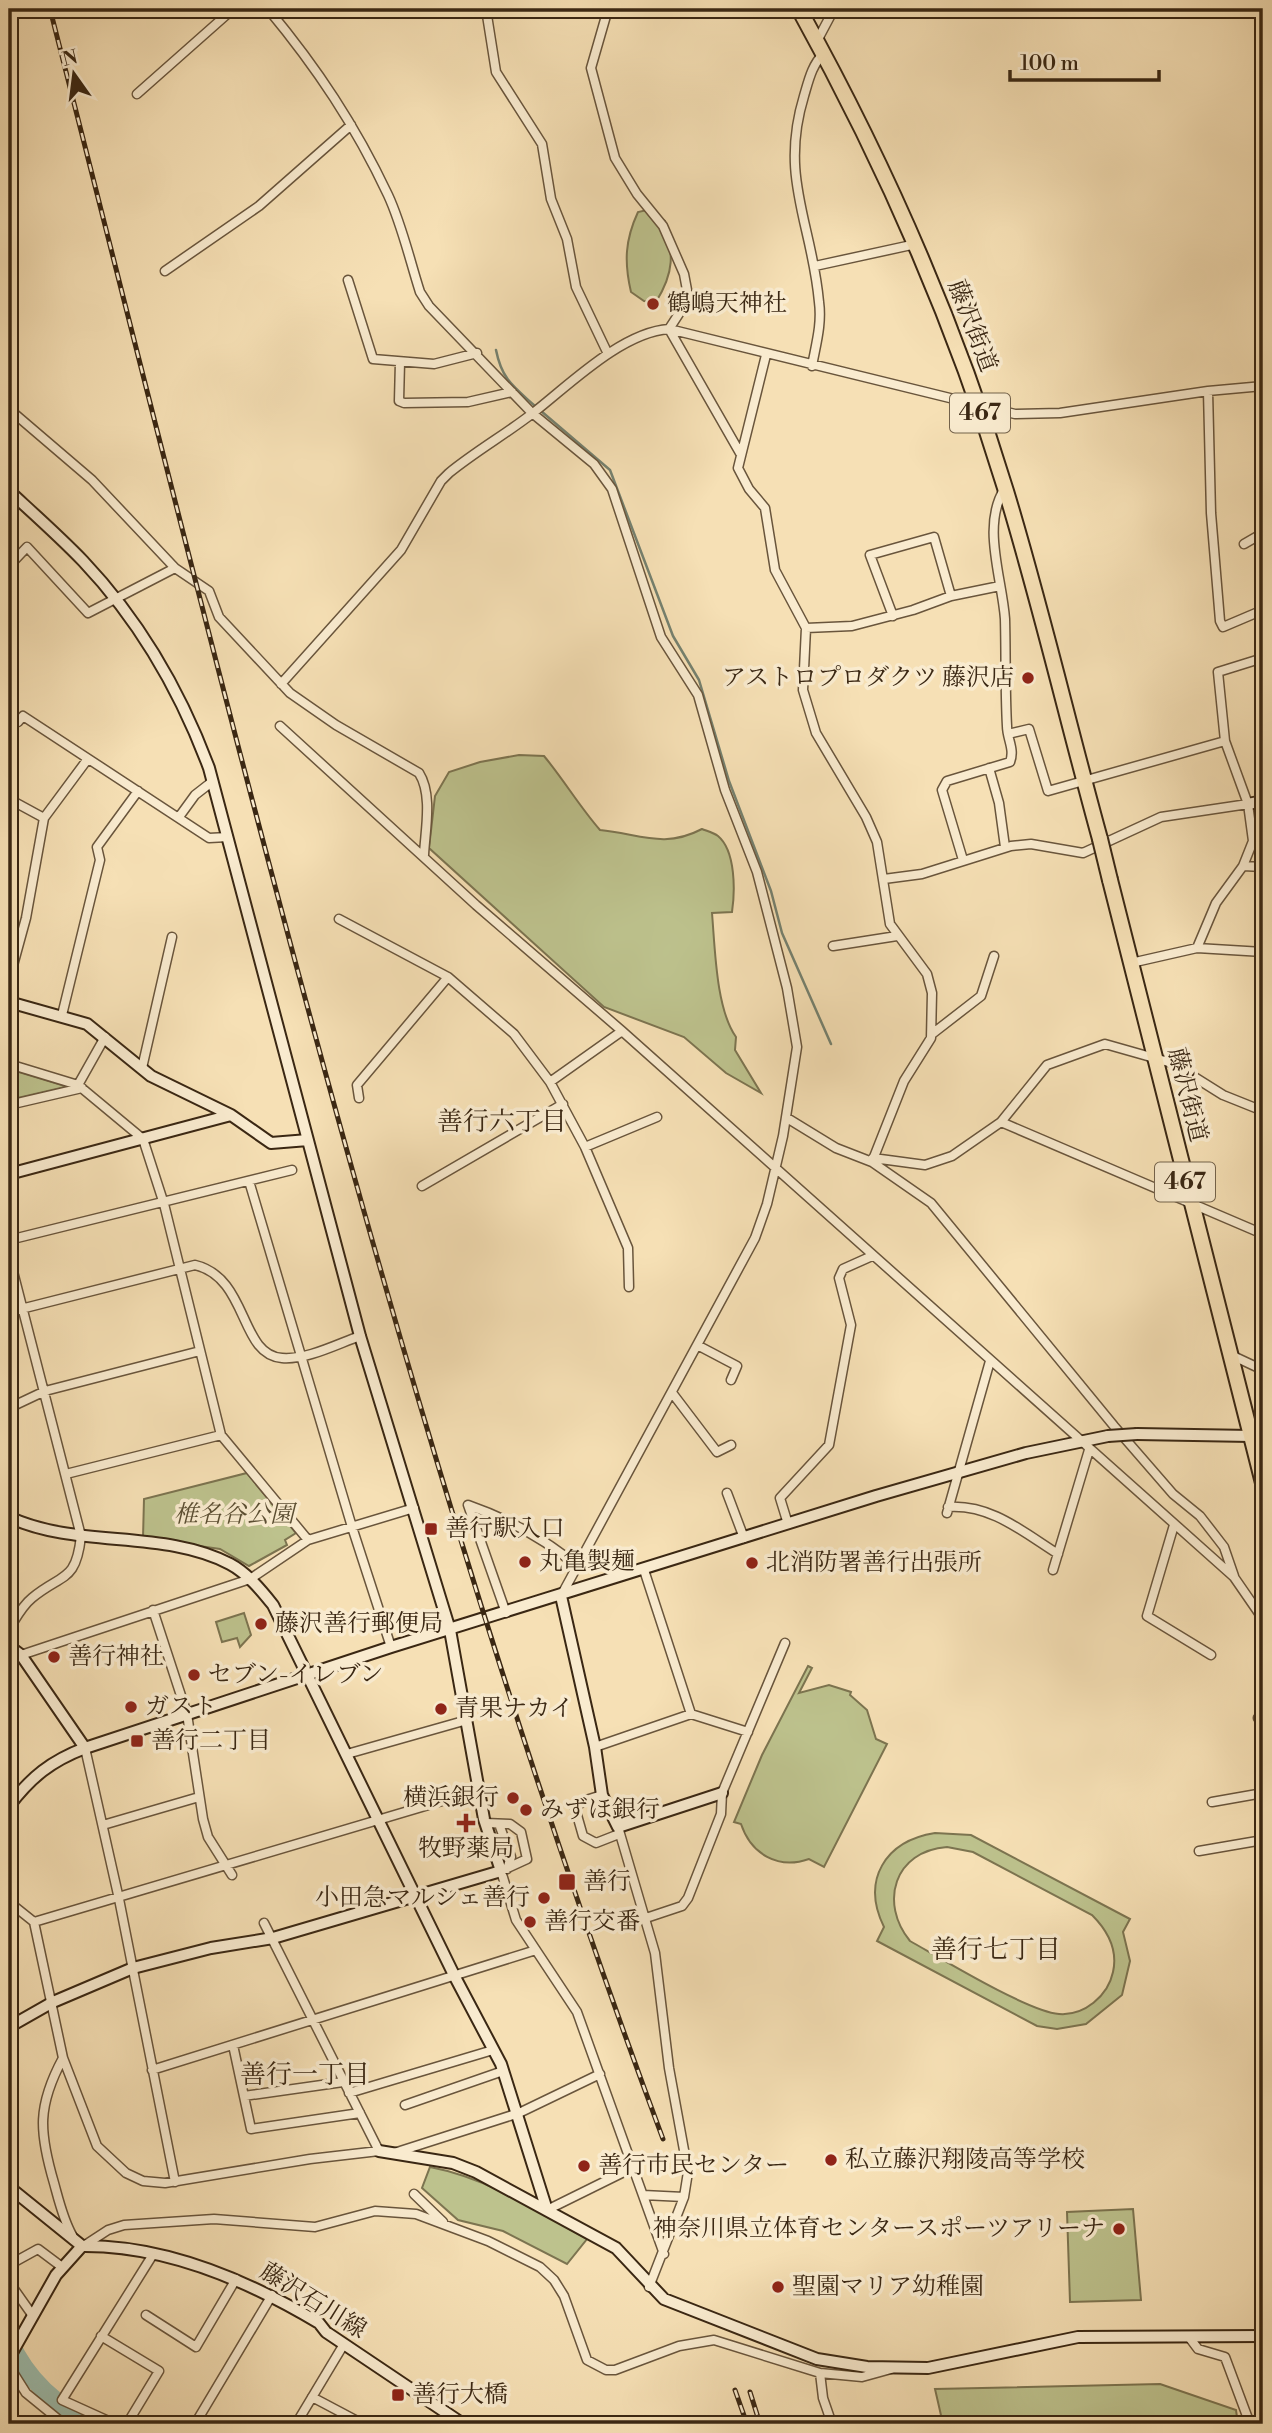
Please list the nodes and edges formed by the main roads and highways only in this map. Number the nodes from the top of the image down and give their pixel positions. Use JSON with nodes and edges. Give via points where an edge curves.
{"nodes":[{"id":1,"x":799,"y":9,"type":"edge"},
{"id":2,"x":1263,"y":1483,"type":"edge"}],
"edges":[{"from":1,"to":2,"type":"highway","name":"藤沢街道","number":"467","bridge":true,"via":[[883,169],[916,244],[1005,488],[1100,839]]}]}
